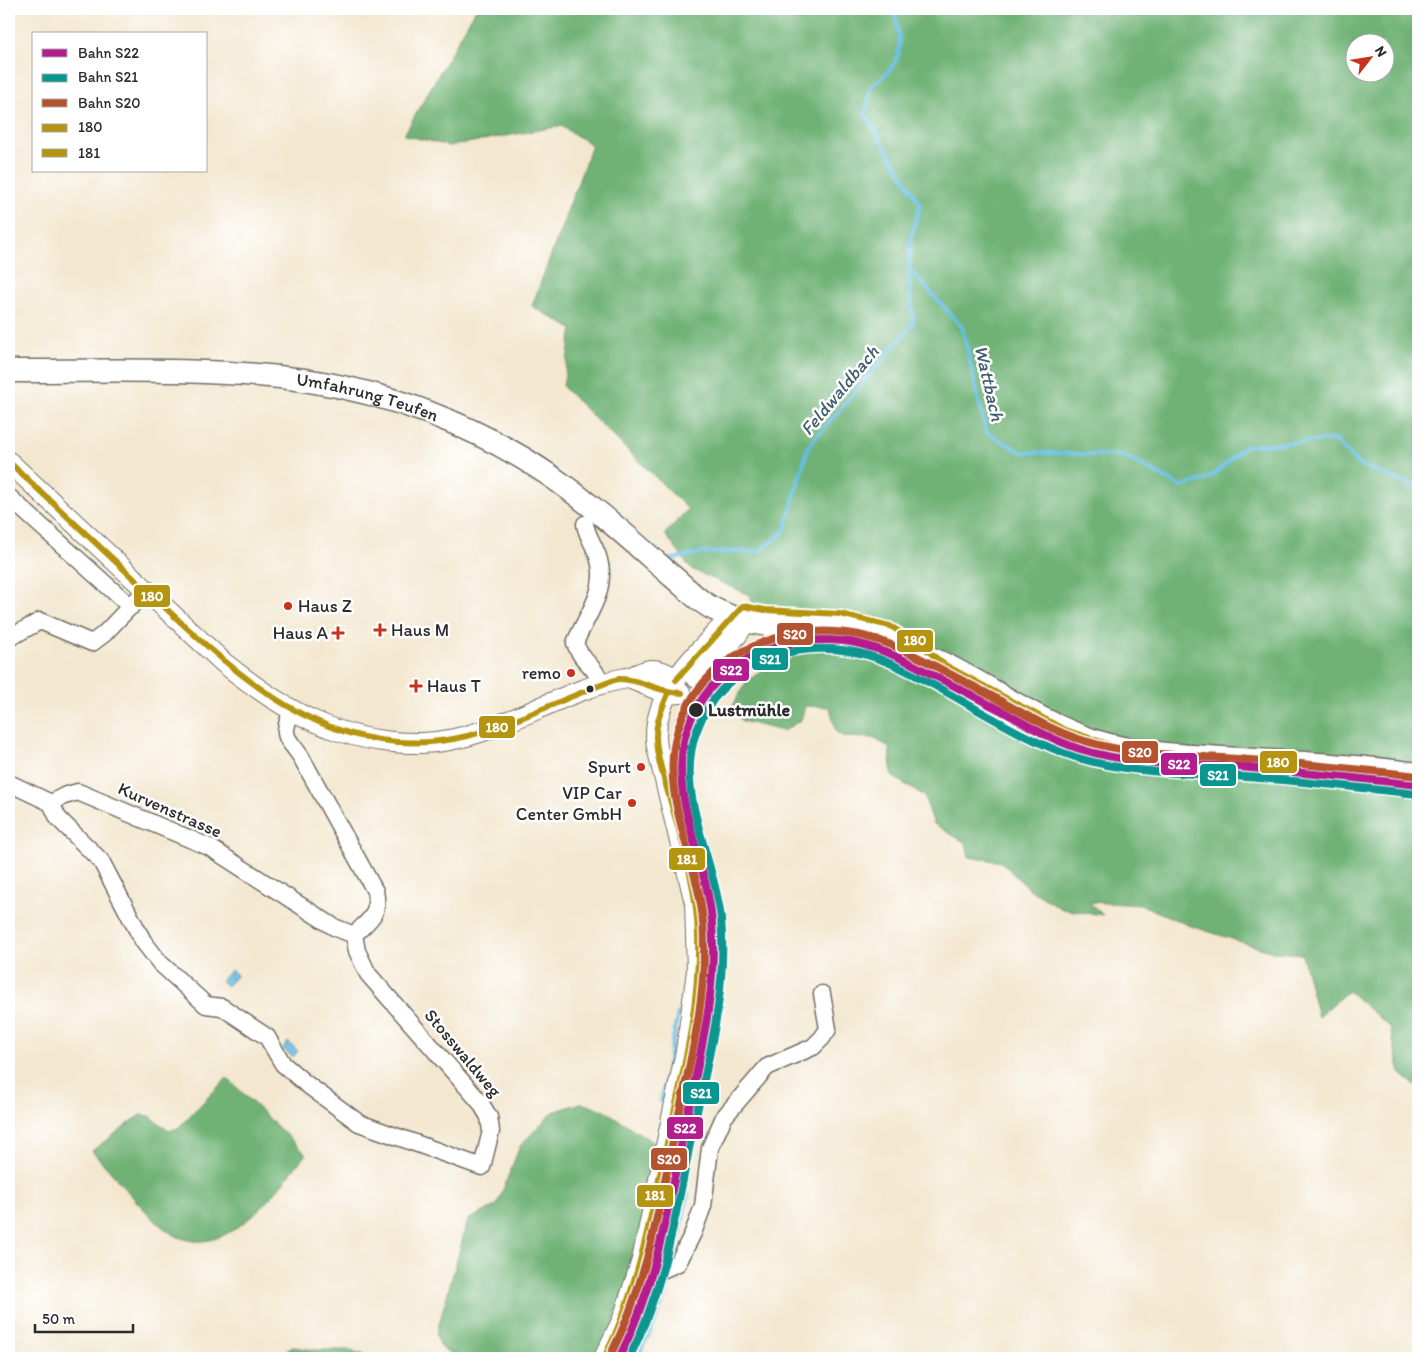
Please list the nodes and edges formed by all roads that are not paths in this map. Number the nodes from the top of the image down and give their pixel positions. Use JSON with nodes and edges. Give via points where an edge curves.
{"nodes":[{"id":1,"x":9,"y":371,"type":"edge"},
{"id":2,"x":9,"y":462,"type":"edge"},
{"id":3,"x":9,"y":497,"type":"edge"},
{"id":4,"x":585,"y":524,"type":"dead end"},
{"id":5,"x":145,"y":591,"type":"junction"},
{"id":6,"x":130,"y":607,"type":"junction"},
{"id":7,"x":740,"y":615,"type":"junction"},
{"id":8,"x":9,"y":638,"type":"edge"},
{"id":9,"x":602,"y":684,"type":"junction"},
{"id":10,"x":675,"y":689,"type":"junction"},
{"id":11,"x":292,"y":711,"type":"junction"},
{"id":12,"x":1418,"y":774,"type":"edge"},
{"id":13,"x":9,"y":783,"type":"edge"},
{"id":14,"x":51,"y":804,"type":"junction"},
{"id":15,"x":354,"y":935,"type":"junction"},
{"id":16,"x":822,"y":994,"type":"dead end"},
{"id":17,"x":642,"y":1260,"type":"junction"},
{"id":18,"x":604,"y":1358,"type":"edge"}],
"edges":[{"from":1,"to":7,"type":"main road","name":"Umfahrung Teufen","via":[[263,376],[337,386],[408,406],[491,440],[549,475],[674,577]]},
{"from":2,"to":5,"type":"street"},
{"from":3,"to":6,"type":"street"},
{"from":4,"to":9,"type":"street","via":[[599,560],[601,578],[597,600],[575,643],[584,659],[597,670]]},
{"from":5,"to":6,"type":"street"},
{"from":5,"to":11,"type":"street","via":[[224,663]]},
{"from":6,"to":8,"type":"street","via":[[92,643],[40,621]]},
{"from":7,"to":10,"type":"street"},
{"from":7,"to":12,"type":"main road","name":"Umfahrung Teufen","via":[[766,610],[840,614],[878,622],[917,642],[945,665],[1063,729],[1123,749]]},
{"from":9,"to":10,"type":"street","via":[[653,670],[667,673]]},
{"from":9,"to":11,"type":"street","via":[[474,733],[423,743],[386,742],[350,735]]},
{"from":10,"to":17,"type":"street","via":[[660,712],[656,738],[695,903],[698,959],[686,1050]]},
{"from":11,"to":15,"type":"street","via":[[285,727],[286,737],[301,757],[375,891],[378,902],[376,914]]},
{"from":13,"to":14,"type":"street"},
{"from":14,"to":15,"type":"street","name":"Kurvenstrasse","via":[[78,792],[209,847],[334,927]]},
{"from":14,"to":15,"type":"street","name":"Stosswaldweg","via":[[58,818],[102,861],[143,941],[160,963],[206,1004],[222,1007],[267,1038],[284,1064],[358,1123],[482,1167],[490,1131],[489,1117],[480,1102],[368,974],[357,951]]},
{"from":16,"to":17,"type":"street","via":[[828,1029],[822,1038],[813,1047],[767,1067],[724,1117],[710,1148],[703,1206],[678,1263],[662,1270]]},
{"from":17,"to":18,"type":"street","via":[[623,1319]]}]}
